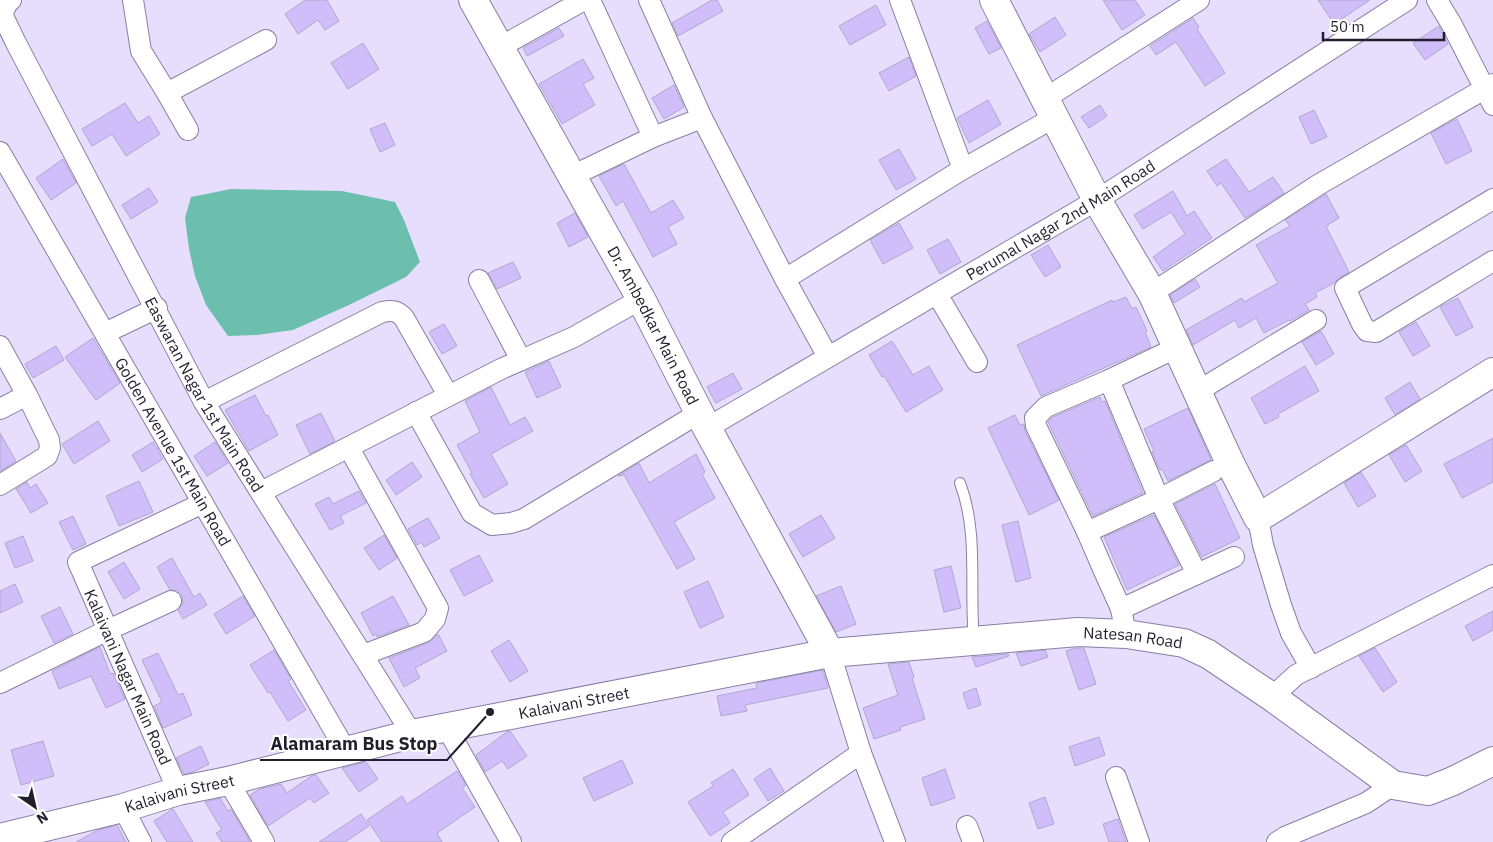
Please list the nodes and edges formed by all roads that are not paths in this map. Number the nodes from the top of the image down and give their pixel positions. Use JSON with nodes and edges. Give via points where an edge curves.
{"nodes":[{"id":1,"x":11,"y":0,"type":"edge"},
{"id":2,"x":133,"y":0,"type":"edge"},
{"id":3,"x":473,"y":0,"type":"edge"},
{"id":4,"x":584,"y":0,"type":"edge"},
{"id":5,"x":590,"y":0,"type":"edge"},
{"id":6,"x":649,"y":0,"type":"edge"},
{"id":7,"x":900,"y":0,"type":"edge"},
{"id":8,"x":994,"y":0,"type":"edge"},
{"id":9,"x":1199,"y":0,"type":"edge"},
{"id":10,"x":1407,"y":0,"type":"edge"},
{"id":11,"x":1437,"y":0,"type":"edge"},
{"id":12,"x":266,"y":40,"type":"dead end"},
{"id":13,"x":500,"y":47,"type":"junction"},
{"id":14,"x":167,"y":93,"type":"junction"},
{"id":15,"x":1490,"y":93,"type":"edge"},
{"id":16,"x":1051,"y":108,"type":"junction"},
{"id":17,"x":702,"y":118,"type":"junction"},
{"id":18,"x":188,"y":130,"type":"dead end"},
{"id":19,"x":653,"y":138,"type":"junction"},
{"id":20,"x":0,"y":152,"type":"edge"},
{"id":21,"x":962,"y":169,"type":"junction"},
{"id":22,"x":572,"y":176,"type":"junction"},
{"id":23,"x":1493,"y":198,"type":"edge"},
{"id":24,"x":1097,"y":200,"type":"junction"},
{"id":25,"x":1493,"y":261,"type":"edge"},
{"id":26,"x":785,"y":279,"type":"junction"},
{"id":27,"x":480,"y":280,"type":"dead end"},
{"id":28,"x":1152,"y":293,"type":"junction"},
{"id":29,"x":937,"y":294,"type":"junction"},
{"id":30,"x":641,"y":299,"type":"junction"},
{"id":31,"x":156,"y":308,"type":"junction"},
{"id":32,"x":1316,"y":320,"type":"dead end"},
{"id":33,"x":105,"y":333,"type":"junction"},
{"id":34,"x":0,"y":346,"type":"edge"},
{"id":35,"x":1178,"y":347,"type":"junction"},
{"id":36,"x":828,"y":357,"type":"junction"},
{"id":37,"x":521,"y":360,"type":"junction"},
{"id":38,"x":977,"y":362,"type":"dead end"},
{"id":39,"x":1493,"y":372,"type":"edge"},
{"id":40,"x":1109,"y":380,"type":"junction"},
{"id":41,"x":1198,"y":391,"type":"junction"},
{"id":42,"x":27,"y":395,"type":"junction"},
{"id":43,"x":448,"y":395,"type":"junction"},
{"id":44,"x":204,"y":402,"type":"junction"},
{"id":45,"x":0,"y":409,"type":"edge"},
{"id":46,"x":416,"y":412,"type":"junction"},
{"id":47,"x":703,"y":420,"type":"junction"},
{"id":48,"x":348,"y":448,"type":"junction"},
{"id":49,"x":1214,"y":471,"type":"dead end"},
{"id":50,"x":960,"y":483,"type":"dead end"},
{"id":51,"x":0,"y":485,"type":"edge"},
{"id":52,"x":261,"y":492,"type":"junction"},
{"id":53,"x":1159,"y":499,"type":"junction"},
{"id":54,"x":203,"y":503,"type":"junction"},
{"id":55,"x":1258,"y":518,"type":"junction"},
{"id":56,"x":1088,"y":532,"type":"junction"},
{"id":57,"x":1234,"y":557,"type":"dead end"},
{"id":58,"x":1198,"y":574,"type":"junction"},
{"id":59,"x":1493,"y":575,"type":"edge"},
{"id":60,"x":172,"y":601,"type":"dead end"},
{"id":61,"x":1123,"y":622,"type":"junction"},
{"id":62,"x":108,"y":630,"type":"junction"},
{"id":63,"x":974,"y":641,"type":"junction"},
{"id":64,"x":830,"y":653,"type":"junction"},
{"id":65,"x":363,"y":655,"type":"junction"},
{"id":66,"x":1311,"y":668,"type":"junction"},
{"id":67,"x":0,"y":683,"type":"edge"},
{"id":68,"x":1272,"y":697,"type":"junction"},
{"id":69,"x":447,"y":728,"type":"junction"},
{"id":70,"x":412,"y":734,"type":"junction"},
{"id":71,"x":346,"y":751,"type":"junction"},
{"id":72,"x":861,"y":753,"type":"junction"},
{"id":73,"x":1493,"y":760,"type":"edge"},
{"id":74,"x":1116,"y":777,"type":"dead end"},
{"id":75,"x":228,"y":781,"type":"junction"},
{"id":76,"x":1393,"y":785,"type":"junction"},
{"id":77,"x":178,"y":791,"type":"junction"},
{"id":78,"x":123,"y":808,"type":"junction"},
{"id":79,"x":0,"y":838,"type":"edge"},
{"id":80,"x":141,"y":842,"type":"edge"},
{"id":81,"x":264,"y":842,"type":"edge"},
{"id":82,"x":511,"y":842,"type":"edge"},
{"id":83,"x":732,"y":842,"type":"edge"},
{"id":84,"x":895,"y":842,"type":"edge"},
{"id":85,"x":1139,"y":842,"type":"edge"},
{"id":86,"x":1276,"y":842,"type":"edge"}],
"edges":[{"from":1,"to":31,"type":"street","name":"Easwaran Nagar 1st Main Road","via":[[2,14]]},
{"from":2,"to":14,"type":"street","via":[[141,51]]},
{"from":3,"to":13,"type":"street","name":"Dr. Ambedkar Main Road"},
{"from":4,"to":13,"type":"street"},
{"from":5,"to":19,"type":"street"},
{"from":6,"to":17,"type":"street"},
{"from":7,"to":21,"type":"street"},
{"from":8,"to":16,"type":"street"},
{"from":9,"to":16,"type":"street"},
{"from":10,"to":24,"type":"street","name":"Perumal Nagar 2nd Main Road"},
{"from":11,"to":15,"type":"street"},
{"from":12,"to":14,"type":"street"},
{"from":13,"to":22,"type":"street","name":"Dr. Ambedkar Main Road"},
{"from":14,"to":18,"type":"street"},
{"from":15,"to":28,"type":"street","via":[[1318,185]]},
{"from":16,"to":21,"type":"street"},
{"from":16,"to":24,"type":"street"},
{"from":17,"to":19,"type":"street"},
{"from":17,"to":26,"type":"street"},
{"from":19,"to":22,"type":"street"},
{"from":20,"to":33,"type":"street","name":"Golden Avenue 1st Main Road"},
{"from":21,"to":26,"type":"street"},
{"from":22,"to":30,"type":"street","name":"Dr. Ambedkar Main Road"},
{"from":23,"to":25,"type":"street","via":[[1345,288],[1362,324],[1367,331],[1376,332]]},
{"from":24,"to":28,"type":"street"},
{"from":24,"to":29,"type":"street","name":"Perumal Nagar 2nd Main Road"},
{"from":26,"to":36,"type":"street"},
{"from":27,"to":37,"type":"street"},
{"from":28,"to":35,"type":"street"},
{"from":29,"to":36,"type":"street","name":"Perumal Nagar 2nd Main Road"},
{"from":29,"to":38,"type":"street"},
{"from":30,"to":37,"type":"street","via":[[574,337]]},
{"from":30,"to":47,"type":"street","name":"Dr. Ambedkar Main Road"},
{"from":31,"to":33,"type":"street"},
{"from":31,"to":44,"type":"street","name":"Easwaran Nagar 1st Main Road"},
{"from":32,"to":41,"type":"street"},
{"from":33,"to":54,"type":"street","name":"Golden Avenue 1st Main Road"},
{"from":34,"to":42,"type":"street"},
{"from":35,"to":40,"type":"street"},
{"from":35,"to":41,"type":"street"},
{"from":36,"to":47,"type":"street","name":"Perumal Nagar 2nd Main Road"},
{"from":37,"to":43,"type":"street"},
{"from":39,"to":55,"type":"street"},
{"from":40,"to":53,"type":"street"},
{"from":40,"to":56,"type":"street","via":[[1046,407],[1035,418]]},
{"from":41,"to":55,"type":"street"},
{"from":42,"to":45,"type":"street"},
{"from":42,"to":51,"type":"street","via":[[50,448],[47,456]]},
{"from":43,"to":44,"type":"street","via":[[404,318],[392,310],[382,312]]},
{"from":43,"to":46,"type":"street"},
{"from":44,"to":52,"type":"street","name":"Easwaran Nagar 1st Main Road"},
{"from":46,"to":47,"type":"street","name":"Perumal Nagar 2nd Main Road","via":[[472,513],[499,525],[524,519]]},
{"from":46,"to":48,"type":"street"},
{"from":47,"to":64,"type":"street","name":"Dr. Ambedkar Main Road"},
{"from":48,"to":52,"type":"street"},
{"from":48,"to":65,"type":"street","via":[[438,608],[435,619],[424,632]]},
{"from":49,"to":53,"type":"street"},
{"from":50,"to":63,"type":"lane","via":[[970,516]]},
{"from":52,"to":65,"type":"street","name":"Easwaran Nagar 1st Main Road"},
{"from":53,"to":56,"type":"street"},
{"from":53,"to":58,"type":"street"},
{"from":54,"to":62,"type":"street","name":"Kalaivani Nagar Main Road","via":[[78,562]]},
{"from":54,"to":71,"type":"street","name":"Golden Avenue 1st Main Road"},
{"from":55,"to":66,"type":"street","via":[[1290,633]]},
{"from":56,"to":61,"type":"street"},
{"from":57,"to":58,"type":"street"},
{"from":58,"to":61,"type":"street"},
{"from":59,"to":66,"type":"street"},
{"from":60,"to":62,"type":"street"},
{"from":61,"to":63,"type":"street","name":"Natesan Road","via":[[1078,632]]},
{"from":61,"to":68,"type":"street","name":"Natesan Road","via":[[1208,654]]},
{"from":62,"to":67,"type":"street"},
{"from":62,"to":77,"type":"street","name":"Kalaivani Nagar Main Road"},
{"from":63,"to":64,"type":"street","name":"Natesan Road"},
{"from":64,"to":69,"type":"street","name":"Kalaivani Street"},
{"from":64,"to":72,"type":"street"},
{"from":65,"to":70,"type":"street","name":"Easwaran Nagar 1st Main Road"},
{"from":66,"to":68,"type":"street","via":[[1296,675]]},
{"from":68,"to":76,"type":"street","name":"Natesan Road"},
{"from":69,"to":70,"type":"street","name":"Kalaivani Street"},
{"from":69,"to":82,"type":"street"},
{"from":70,"to":71,"type":"street","name":"Kalaivani Street"},
{"from":71,"to":75,"type":"street","name":"Kalaivani Street"},
{"from":72,"to":83,"type":"street"},
{"from":72,"to":84,"type":"street"},
{"from":73,"to":76,"type":"street","via":[[1428,791]]},
{"from":74,"to":85,"type":"street"},
{"from":75,"to":77,"type":"street","name":"Kalaivani Street"},
{"from":75,"to":81,"type":"street"},
{"from":76,"to":86,"type":"street","via":[[1366,803]]},
{"from":77,"to":78,"type":"street","name":"Kalaivani Street"},
{"from":78,"to":79,"type":"street","name":"Kalaivani Street"},
{"from":78,"to":80,"type":"street"}]}
